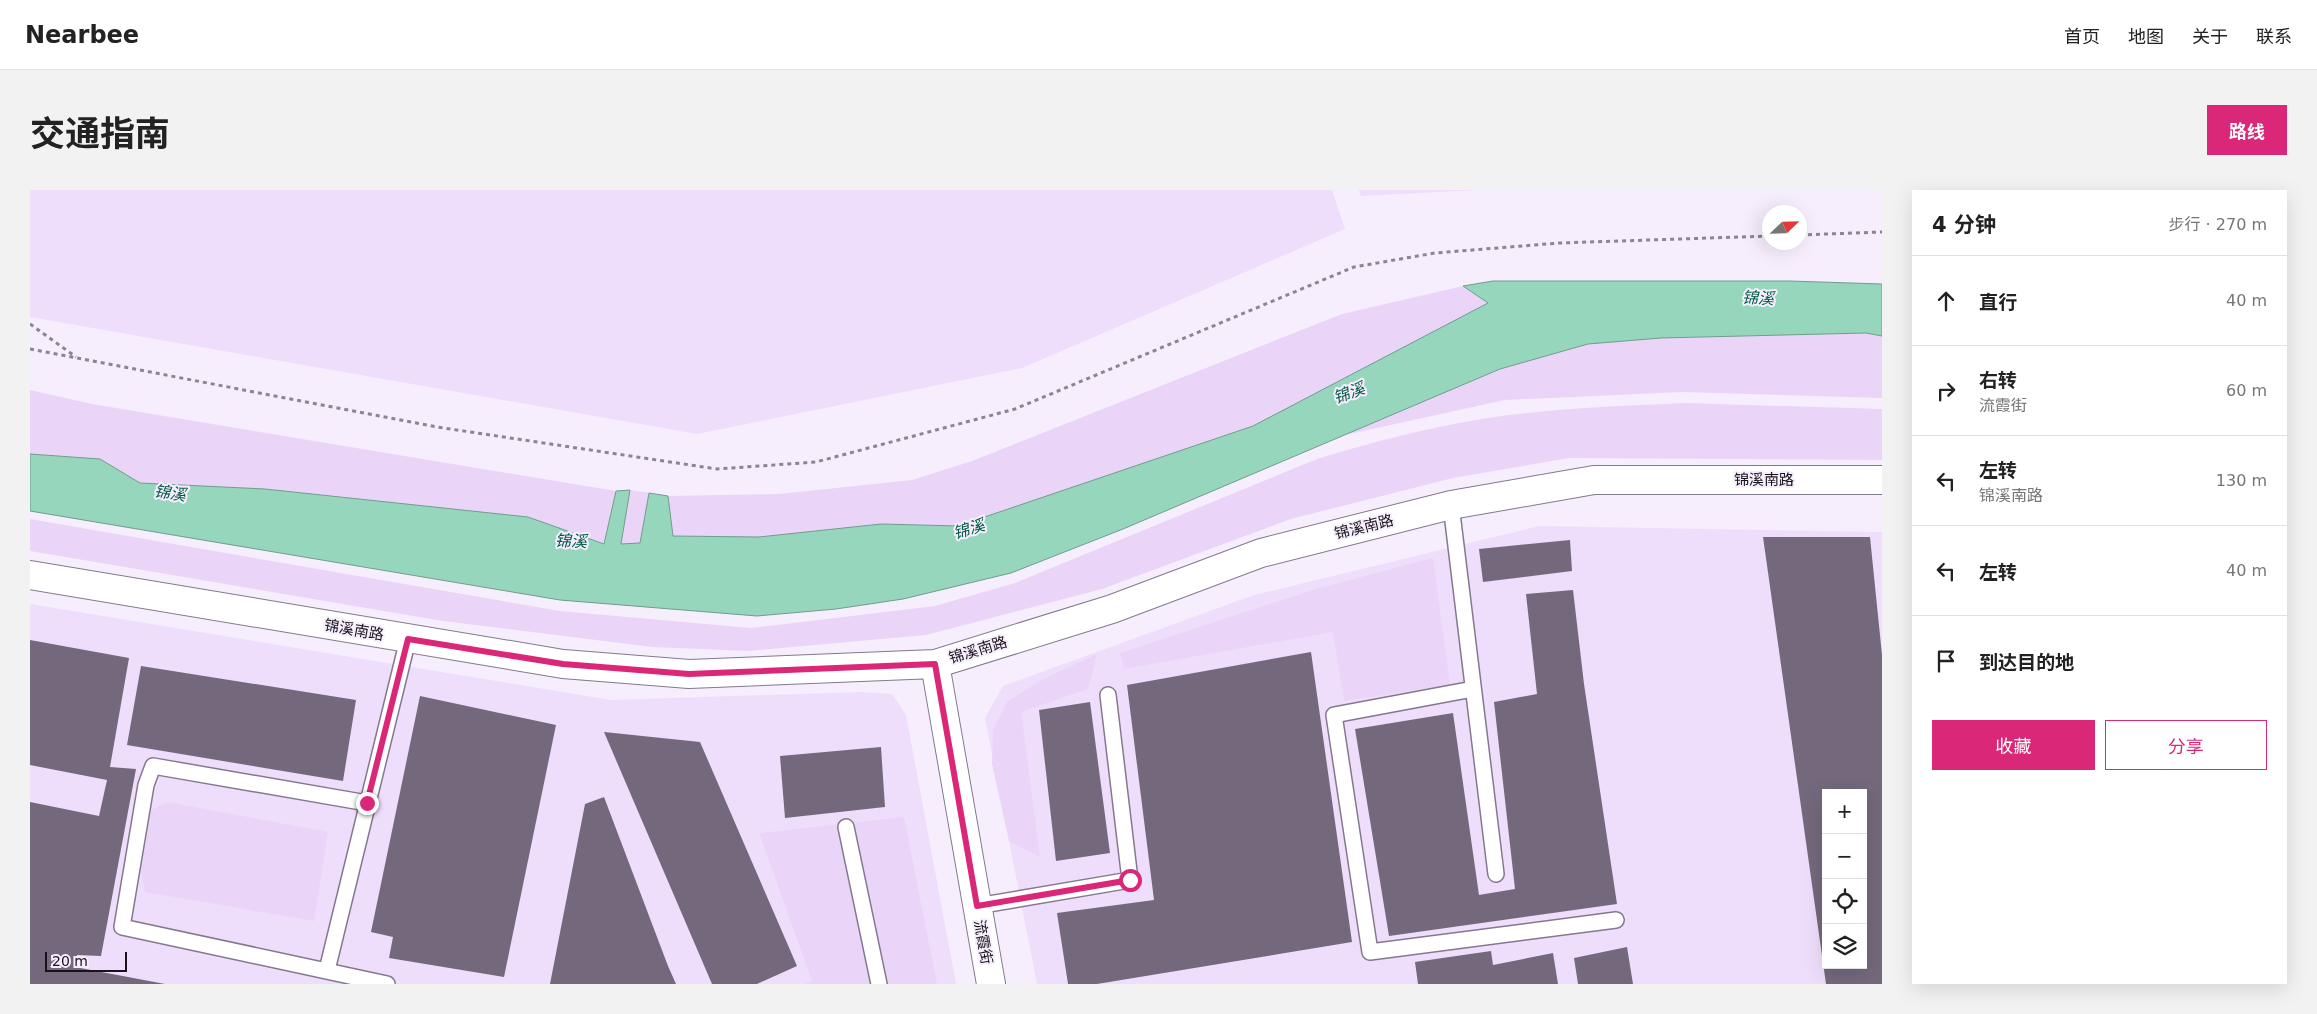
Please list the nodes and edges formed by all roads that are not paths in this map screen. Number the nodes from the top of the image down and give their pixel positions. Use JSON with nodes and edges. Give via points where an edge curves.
{"nodes":[{"id":1,"x":1882,"y":480,"type":"edge"},
{"id":2,"x":1451,"y":505,"type":"junction"},
{"id":3,"x":30,"y":575,"type":"edge"},
{"id":4,"x":408,"y":639,"type":"junction"},
{"id":5,"x":935,"y":664,"type":"junction"},
{"id":6,"x":1473,"y":688,"type":"junction"},
{"id":7,"x":1108,"y":694,"type":"dead end"},
{"id":8,"x":367,"y":803,"type":"junction"},
{"id":9,"x":846,"y":827,"type":"dead end"},
{"id":10,"x":1496,"y":874,"type":"dead end"},
{"id":11,"x":977,"y":906,"type":"junction"},
{"id":12,"x":1616,"y":920,"type":"dead end"},
{"id":13,"x":326,"y":970,"type":"junction"},
{"id":14,"x":387,"y":984,"type":"edge"},
{"id":15,"x":879,"y":984,"type":"edge"},
{"id":16,"x":991,"y":984,"type":"edge"}],
"edges":[{"from":1,"to":2,"type":"street","name":"锦溪南路","via":[[1594,480]]},
{"from":2,"to":5,"type":"street","name":"锦溪南路","via":[[1261,553],[1112,609]]},
{"from":2,"to":6,"type":"lane"},
{"from":3,"to":4,"type":"street","name":"锦溪南路"},
{"from":4,"to":5,"type":"street","name":"锦溪南路","via":[[563,664],[689,674]]},
{"from":4,"to":8,"type":"lane"},
{"from":5,"to":11,"type":"street","name":"流霞街"},
{"from":6,"to":10,"type":"lane"},
{"from":6,"to":12,"type":"lane","via":[[1334,715],[1370,952]]},
{"from":7,"to":11,"type":"lane","via":[[1130,880]]},
{"from":8,"to":13,"type":"lane"},
{"from":8,"to":13,"type":"lane","via":[[153,766],[146,785],[122,927]]},
{"from":9,"to":15,"type":"lane"},
{"from":11,"to":16,"type":"street","name":"流霞街"},
{"from":13,"to":14,"type":"lane"}]}
